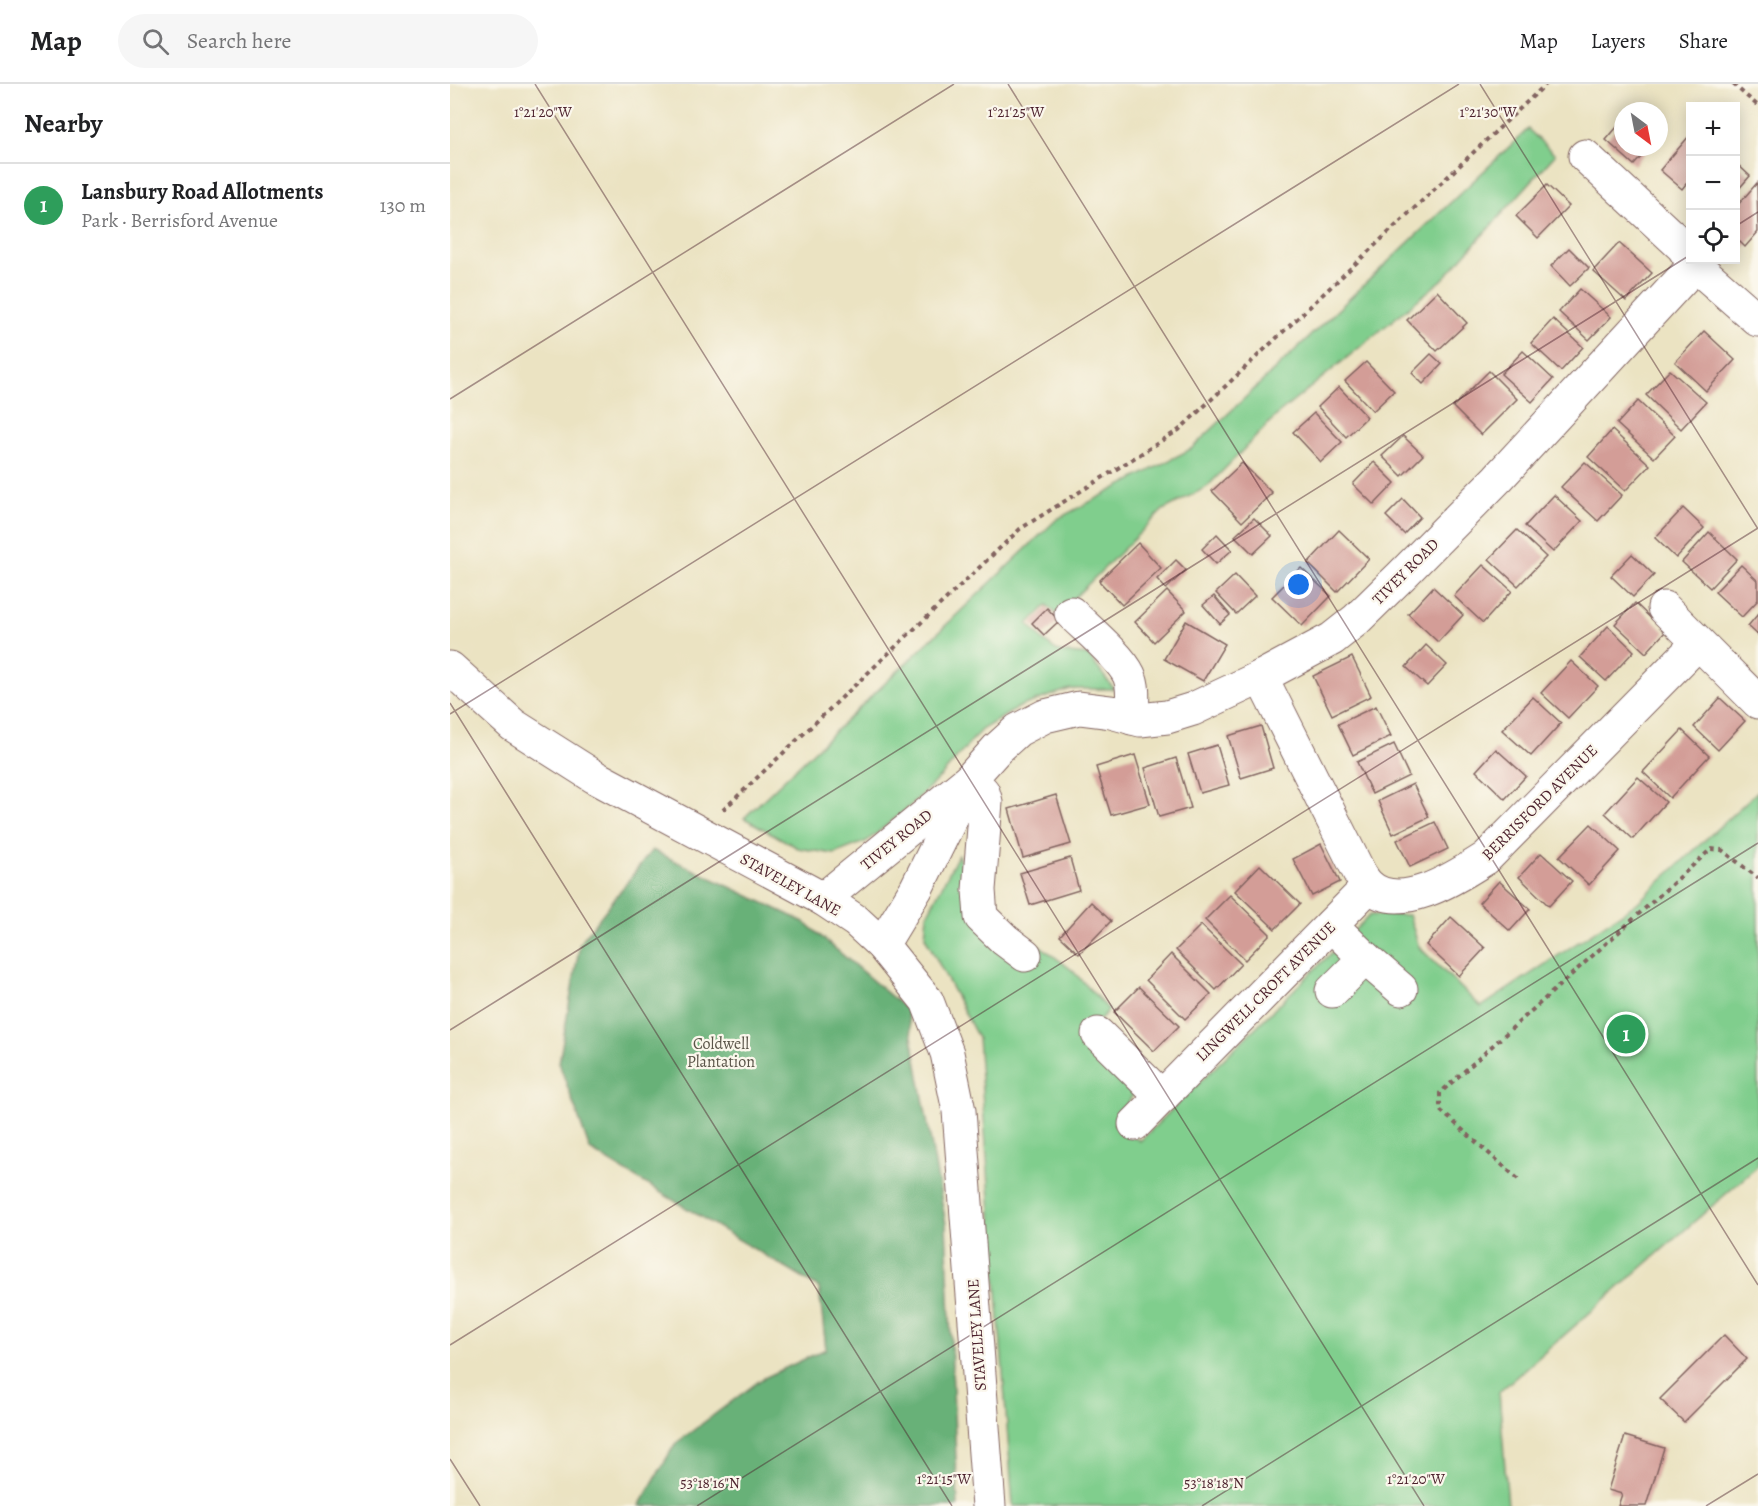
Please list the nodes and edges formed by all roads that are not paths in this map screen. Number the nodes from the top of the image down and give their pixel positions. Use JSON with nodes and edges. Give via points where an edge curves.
{"nodes":[{"id":1,"x":1585,"y":156,"type":"dead end"},
{"id":2,"x":1686,"y":252,"type":"edge"},
{"id":3,"x":1689,"y":264,"type":"edge"},
{"id":4,"x":1695,"y":264,"type":"edge"},
{"id":5,"x":1758,"y":320,"type":"edge"},
{"id":6,"x":1664,"y":608,"type":"dead end"},
{"id":7,"x":1071,"y":613,"type":"dead end"},
{"id":8,"x":1698,"y":643,"type":"junction"},
{"id":9,"x":450,"y":668,"type":"edge"},
{"id":10,"x":1261,"y":677,"type":"junction"},
{"id":11,"x":1752,"y":696,"type":"edge"},
{"id":12,"x":1132,"y":718,"type":"junction"},
{"id":13,"x":970,"y":779,"type":"junction"},
{"id":14,"x":1369,"y":886,"type":"junction"},
{"id":15,"x":822,"y":899,"type":"junction"},
{"id":16,"x":1331,"y":924,"type":"junction"},
{"id":17,"x":882,"y":945,"type":"junction"},
{"id":18,"x":1025,"y":955,"type":"dead end"},
{"id":19,"x":1365,"y":958,"type":"junction"},
{"id":20,"x":1401,"y":989,"type":"dead end"},
{"id":21,"x":1332,"y":991,"type":"dead end"},
{"id":22,"x":1098,"y":1034,"type":"dead end"},
{"id":23,"x":1162,"y":1097,"type":"junction"},
{"id":24,"x":1134,"y":1124,"type":"dead end"},
{"id":25,"x":989,"y":1506,"type":"edge"}],
"edges":[{"from":1,"to":2,"type":"street"},
{"from":3,"to":10,"type":"street","name":"TIVEY ROAD","via":[[1498,478],[1356,620],[1332,639]]},
{"from":4,"to":5,"type":"street"},
{"from":6,"to":8,"type":"street"},
{"from":7,"to":12,"type":"street","via":[[1130,676]]},
{"from":8,"to":11,"type":"street"},
{"from":8,"to":14,"type":"street","name":"BERRISFORD AVENUE","via":[[1486,858],[1425,893],[1398,896]]},
{"from":9,"to":15,"type":"street","name":"STAVELEY LANE","via":[[513,725],[595,777]]},
{"from":10,"to":12,"type":"street","name":"TIVEY ROAD","via":[[1194,709],[1167,717]]},
{"from":10,"to":14,"type":"street"},
{"from":12,"to":13,"type":"street","name":"TIVEY ROAD","via":[[1079,708],[1045,716],[1018,730]]},
{"from":13,"to":15,"type":"street","name":"TIVEY ROAD"},
{"from":13,"to":17,"type":"street","name":"TIVEY ROAD","via":[[916,889]]},
{"from":13,"to":18,"type":"street","via":[[983,792],[986,802],[981,917]]},
{"from":14,"to":16,"type":"street","name":"LINGWELL CROFT AVENUE"},
{"from":15,"to":17,"type":"street","name":"STAVELEY LANE","via":[[856,921]]},
{"from":16,"to":19,"type":"street"},
{"from":16,"to":23,"type":"street","name":"LINGWELL CROFT AVENUE"},
{"from":17,"to":25,"type":"street","name":"STAVELEY LANE","via":[[927,1001],[947,1053],[959,1111]]},
{"from":19,"to":20,"type":"street"},
{"from":19,"to":21,"type":"street"},
{"from":22,"to":23,"type":"street"},
{"from":23,"to":24,"type":"street","name":"LINGWELL CROFT AVENUE"}]}
